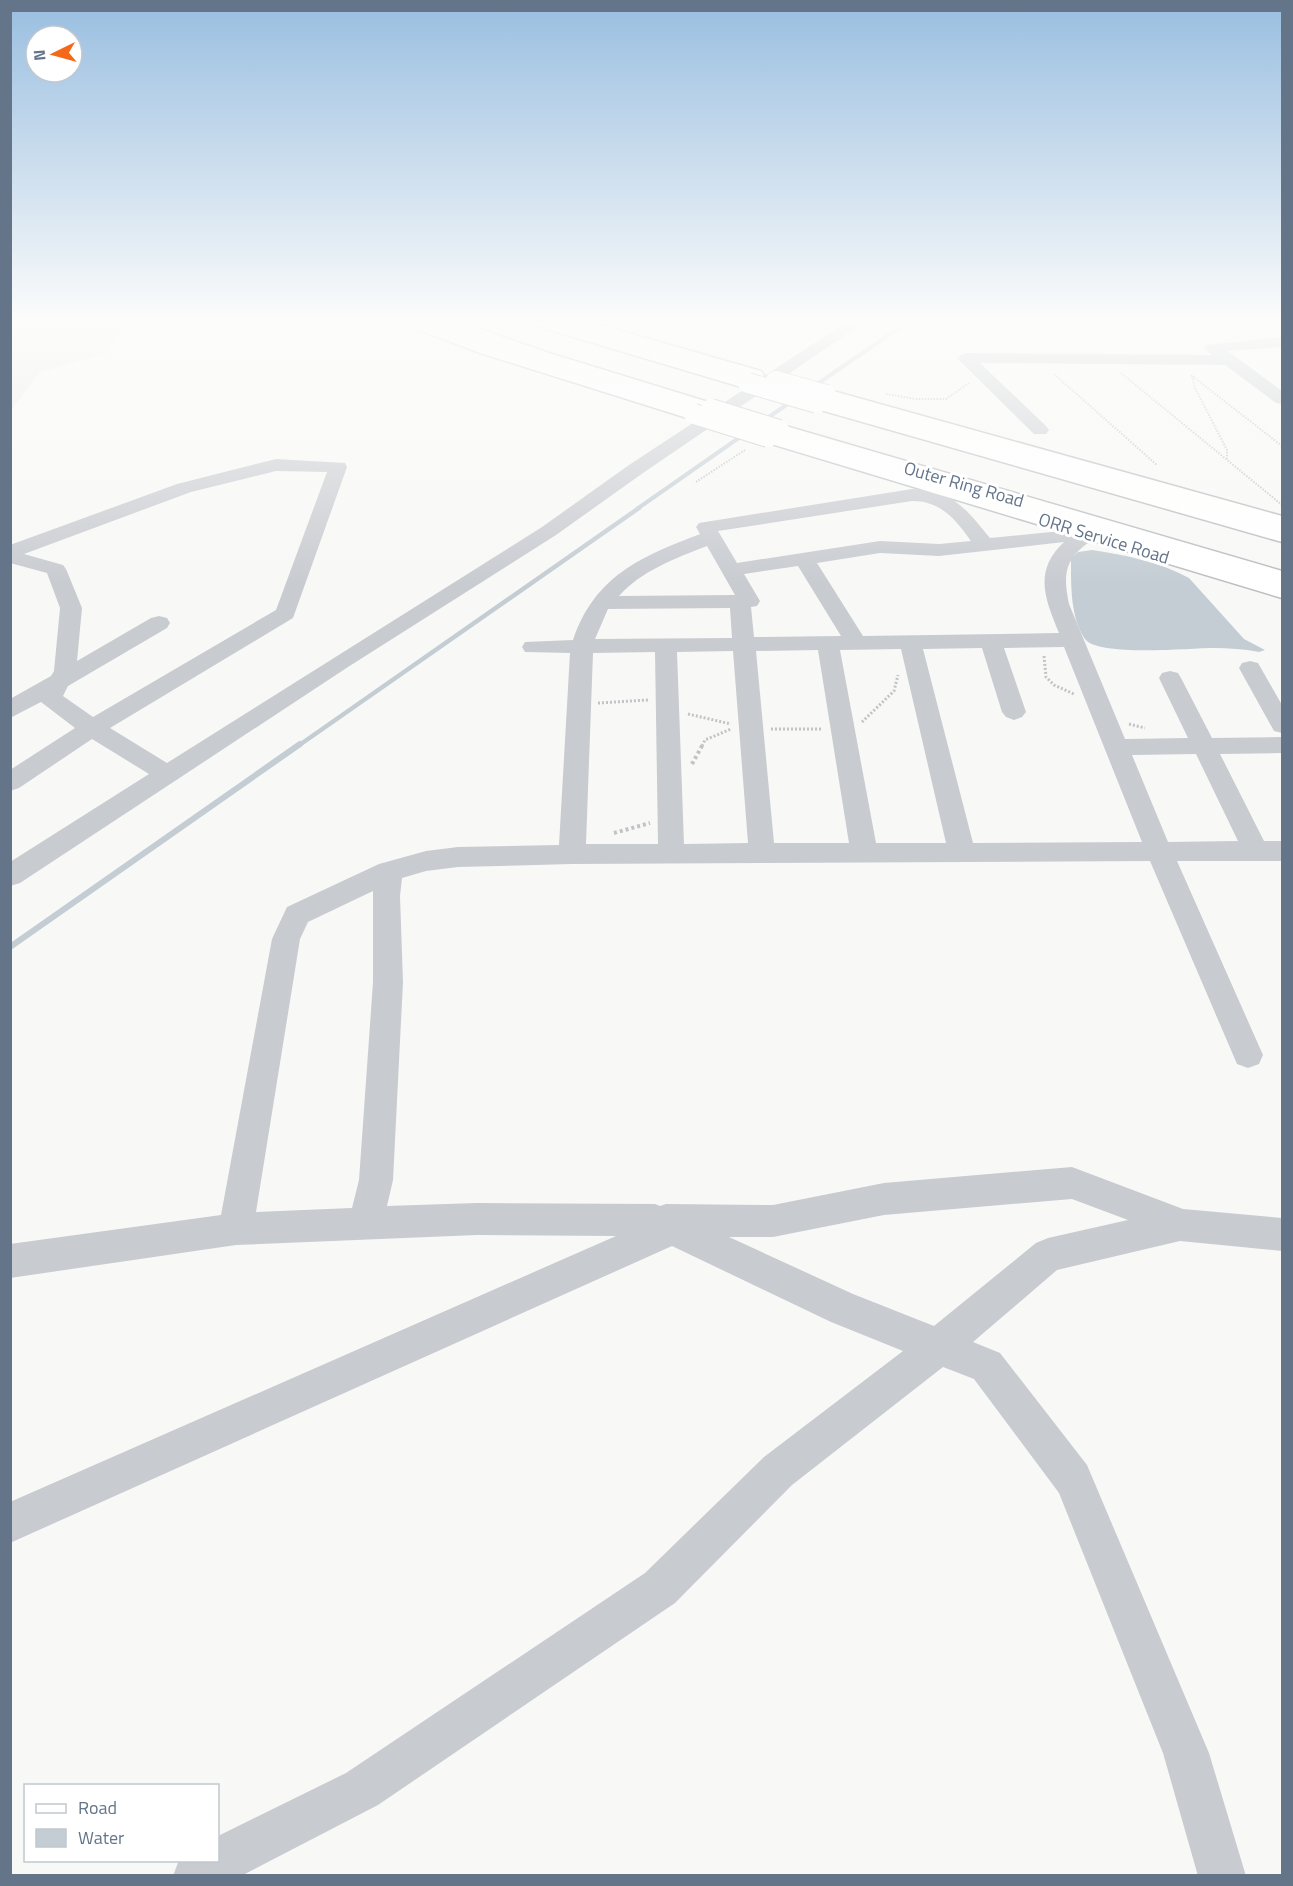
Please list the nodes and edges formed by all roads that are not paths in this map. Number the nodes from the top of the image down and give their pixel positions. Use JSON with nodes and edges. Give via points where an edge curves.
{"nodes":[{"id":1,"x":693,"y":409,"type":"edge"},
{"id":2,"x":694,"y":409,"type":"edge"},
{"id":3,"x":726,"y":409,"type":"edge"},
{"id":4,"x":850,"y":409,"type":"edge"},
{"id":5,"x":862,"y":409,"type":"edge"},
{"id":6,"x":1018,"y":409,"type":"edge"},
{"id":7,"x":703,"y":412,"type":"junction"},
{"id":8,"x":897,"y":426,"type":"junction"},
{"id":9,"x":1040,"y":430,"type":"dead end"},
{"id":10,"x":773,"y":434,"type":"junction"},
{"id":11,"x":970,"y":436,"type":"junction"},
{"id":12,"x":852,"y":451,"type":"junction"},
{"id":13,"x":912,"y":481,"type":"junction"},
{"id":14,"x":1228,"y":508,"type":"junction"},
{"id":15,"x":1282,"y":523,"type":"edge"},
{"id":16,"x":972,"y":529,"type":"junction"},
{"id":17,"x":825,"y":532,"type":"junction"},
{"id":18,"x":1282,"y":533,"type":"edge"},
{"id":19,"x":712,"y":537,"type":"junction"},
{"id":20,"x":1074,"y":538,"type":"junction"},
{"id":21,"x":986,"y":546,"type":"junction"},
{"id":22,"x":10,"y":554,"type":"edge"},
{"id":23,"x":804,"y":559,"type":"junction"},
{"id":24,"x":1206,"y":568,"type":"junction"},
{"id":25,"x":731,"y":570,"type":"junction"},
{"id":26,"x":1282,"y":580,"type":"edge"},
{"id":27,"x":1282,"y":591,"type":"edge"},
{"id":28,"x":740,"y":601,"type":"junction"},
{"id":29,"x":600,"y":603,"type":"junction"},
{"id":30,"x":159,"y":623,"type":"dead end"},
{"id":31,"x":1072,"y":640,"type":"junction"},
{"id":32,"x":990,"y":641,"type":"junction"},
{"id":33,"x":828,"y":643,"type":"junction"},
{"id":34,"x":856,"y":643,"type":"junction"},
{"id":35,"x":745,"y":644,"type":"junction"},
{"id":36,"x":666,"y":645,"type":"junction"},
{"id":37,"x":582,"y":646,"type":"junction"},
{"id":38,"x":533,"y":647,"type":"dead end"},
{"id":39,"x":912,"y":651,"type":"junction"},
{"id":40,"x":1170,"y":678,"type":"dead end"},
{"id":41,"x":1264,"y":679,"type":"edge"},
{"id":42,"x":59,"y":681,"type":"junction"},
{"id":43,"x":10,"y":710,"type":"edge"},
{"id":44,"x":1014,"y":712,"type":"dead end"},
{"id":45,"x":1282,"y":725,"type":"edge"},
{"id":46,"x":92,"y":728,"type":"junction"},
{"id":47,"x":1282,"y":745,"type":"edge"},
{"id":48,"x":1205,"y":746,"type":"junction"},
{"id":49,"x":1116,"y":747,"type":"junction"},
{"id":50,"x":167,"y":774,"type":"junction"},
{"id":51,"x":10,"y":782,"type":"edge"},
{"id":52,"x":1159,"y":851,"type":"junction"},
{"id":53,"x":1269,"y":851,"type":"edge"},
{"id":54,"x":864,"y":852,"type":"junction"},
{"id":55,"x":962,"y":852,"type":"junction"},
{"id":56,"x":670,"y":853,"type":"junction"},
{"id":57,"x":762,"y":853,"type":"junction"},
{"id":58,"x":572,"y":854,"type":"junction"},
{"id":59,"x":389,"y":871,"type":"junction"},
{"id":60,"x":10,"y":876,"type":"edge"},
{"id":61,"x":1248,"y":1055,"type":"dead end"},
{"id":62,"x":1282,"y":1215,"type":"edge"},
{"id":63,"x":366,"y":1223,"type":"junction"},
{"id":64,"x":664,"y":1224,"type":"junction"},
{"id":65,"x":1180,"y":1225,"type":"junction"},
{"id":66,"x":236,"y":1229,"type":"junction"},
{"id":67,"x":1282,"y":1234,"type":"edge"},
{"id":68,"x":10,"y":1261,"type":"edge"},
{"id":69,"x":938,"y":1347,"type":"junction"},
{"id":70,"x":10,"y":1523,"type":"edge"},
{"id":71,"x":219,"y":1861,"type":"edge"},
{"id":72,"x":217,"y":1862,"type":"edge"},
{"id":73,"x":197,"y":1875,"type":"edge"},
{"id":74,"x":1222,"y":1875,"type":"edge"}],
"edges":[{"from":1,"to":7,"type":"main road","name":"ORR Service Road"},
{"from":2,"to":7,"type":"main road"},
{"from":3,"to":50,"type":"street","via":[[549,531]]},
{"from":4,"to":8,"type":"main road","name":"Outer Ring Road"},
{"from":5,"to":11,"type":"main road"},
{"from":6,"to":9,"type":"street"},
{"from":7,"to":10,"type":"main road","name":"ORR Service Road","bridge":true},
{"from":8,"to":11,"type":"main road"},
{"from":8,"to":18,"type":"main road","name":"Outer Ring Road"},
{"from":10,"to":12,"type":"main road","name":"Outer Ring Road"},
{"from":10,"to":13,"type":"main road","name":"ORR Service Road"},
{"from":11,"to":14,"type":"main road"},
{"from":12,"to":13,"type":"main road"},
{"from":12,"to":26,"type":"main road","name":"Outer Ring Road"},
{"from":13,"to":20,"type":"main road","name":"ORR Service Road"},
{"from":14,"to":15,"type":"main road"},
{"from":14,"to":18,"type":"main road"},
{"from":16,"to":17,"type":"street","via":[[947,502],[927,495]]},
{"from":16,"to":20,"type":"street","via":[[1018,523]]},
{"from":16,"to":21,"type":"street"},
{"from":17,"to":19,"type":"street","via":[[706,527]]},
{"from":17,"to":21,"type":"street","via":[[879,548]]},
{"from":17,"to":23,"type":"street"},
{"from":19,"to":25,"type":"street"},
{"from":19,"to":29,"type":"street","via":[[636,571]]},
{"from":20,"to":21,"type":"street"},
{"from":20,"to":24,"type":"main road","name":"ORR Service Road"},
{"from":20,"to":31,"type":"street","via":[[1057,561],[1053,580]]},
{"from":22,"to":42,"type":"street","via":[[56,569],[71,608],[64,671]]},
{"from":22,"to":46,"type":"street","via":[[184,488],[276,465],[338,467],[285,613]]},
{"from":23,"to":25,"type":"street"},
{"from":23,"to":34,"type":"street"},
{"from":24,"to":26,"type":"main road"},
{"from":24,"to":27,"type":"main road","name":"ORR Service Road"},
{"from":25,"to":28,"type":"street","via":[[749,601]]},
{"from":28,"to":29,"type":"street"},
{"from":28,"to":35,"type":"street"},
{"from":29,"to":37,"type":"street"},
{"from":30,"to":42,"type":"street"},
{"from":31,"to":32,"type":"street"},
{"from":31,"to":49,"type":"street"},
{"from":32,"to":39,"type":"street"},
{"from":32,"to":44,"type":"street"},
{"from":33,"to":34,"type":"street"},
{"from":33,"to":35,"type":"street"},
{"from":33,"to":54,"type":"street"},
{"from":34,"to":39,"type":"street"},
{"from":35,"to":36,"type":"street"},
{"from":35,"to":57,"type":"street"},
{"from":36,"to":37,"type":"street"},
{"from":36,"to":56,"type":"street"},
{"from":37,"to":38,"type":"street"},
{"from":37,"to":58,"type":"street"},
{"from":39,"to":55,"type":"street"},
{"from":40,"to":48,"type":"street"},
{"from":41,"to":45,"type":"street"},
{"from":42,"to":43,"type":"street"},
{"from":42,"to":46,"type":"street","via":[[50,698]]},
{"from":46,"to":50,"type":"street"},
{"from":46,"to":51,"type":"street"},
{"from":47,"to":48,"type":"street"},
{"from":48,"to":49,"type":"street"},
{"from":48,"to":53,"type":"street"},
{"from":49,"to":52,"type":"street"},
{"from":50,"to":60,"type":"street"},
{"from":52,"to":53,"type":"street"},
{"from":52,"to":55,"type":"street"},
{"from":52,"to":61,"type":"street"},
{"from":54,"to":55,"type":"street"},
{"from":54,"to":57,"type":"street"},
{"from":56,"to":57,"type":"street"},
{"from":56,"to":58,"type":"street"},
{"from":58,"to":59,"type":"street","via":[[458,857]]},
{"from":59,"to":63,"type":"street","via":[[388,982],[378,1157]]},
{"from":59,"to":66,"type":"street","via":[[297,915],[286,939]]},
{"from":62,"to":65,"type":"street"},
{"from":63,"to":64,"type":"street","via":[[477,1219]]},
{"from":63,"to":66,"type":"street"},
{"from":64,"to":65,"type":"street","via":[[773,1221],[884,1199],[1072,1183]]},
{"from":64,"to":69,"type":"street","via":[[844,1309]]},
{"from":64,"to":70,"type":"street"},
{"from":65,"to":67,"type":"street"},
{"from":65,"to":69,"type":"street","via":[[1048,1254]]},
{"from":66,"to":68,"type":"street"},
{"from":69,"to":71,"type":"street","via":[[778,1471],[660,1588],[362,1789]]},
{"from":69,"to":74,"type":"street","via":[[987,1366],[1073,1479],[1186,1753]]},
{"from":72,"to":73,"type":"street"}]}
